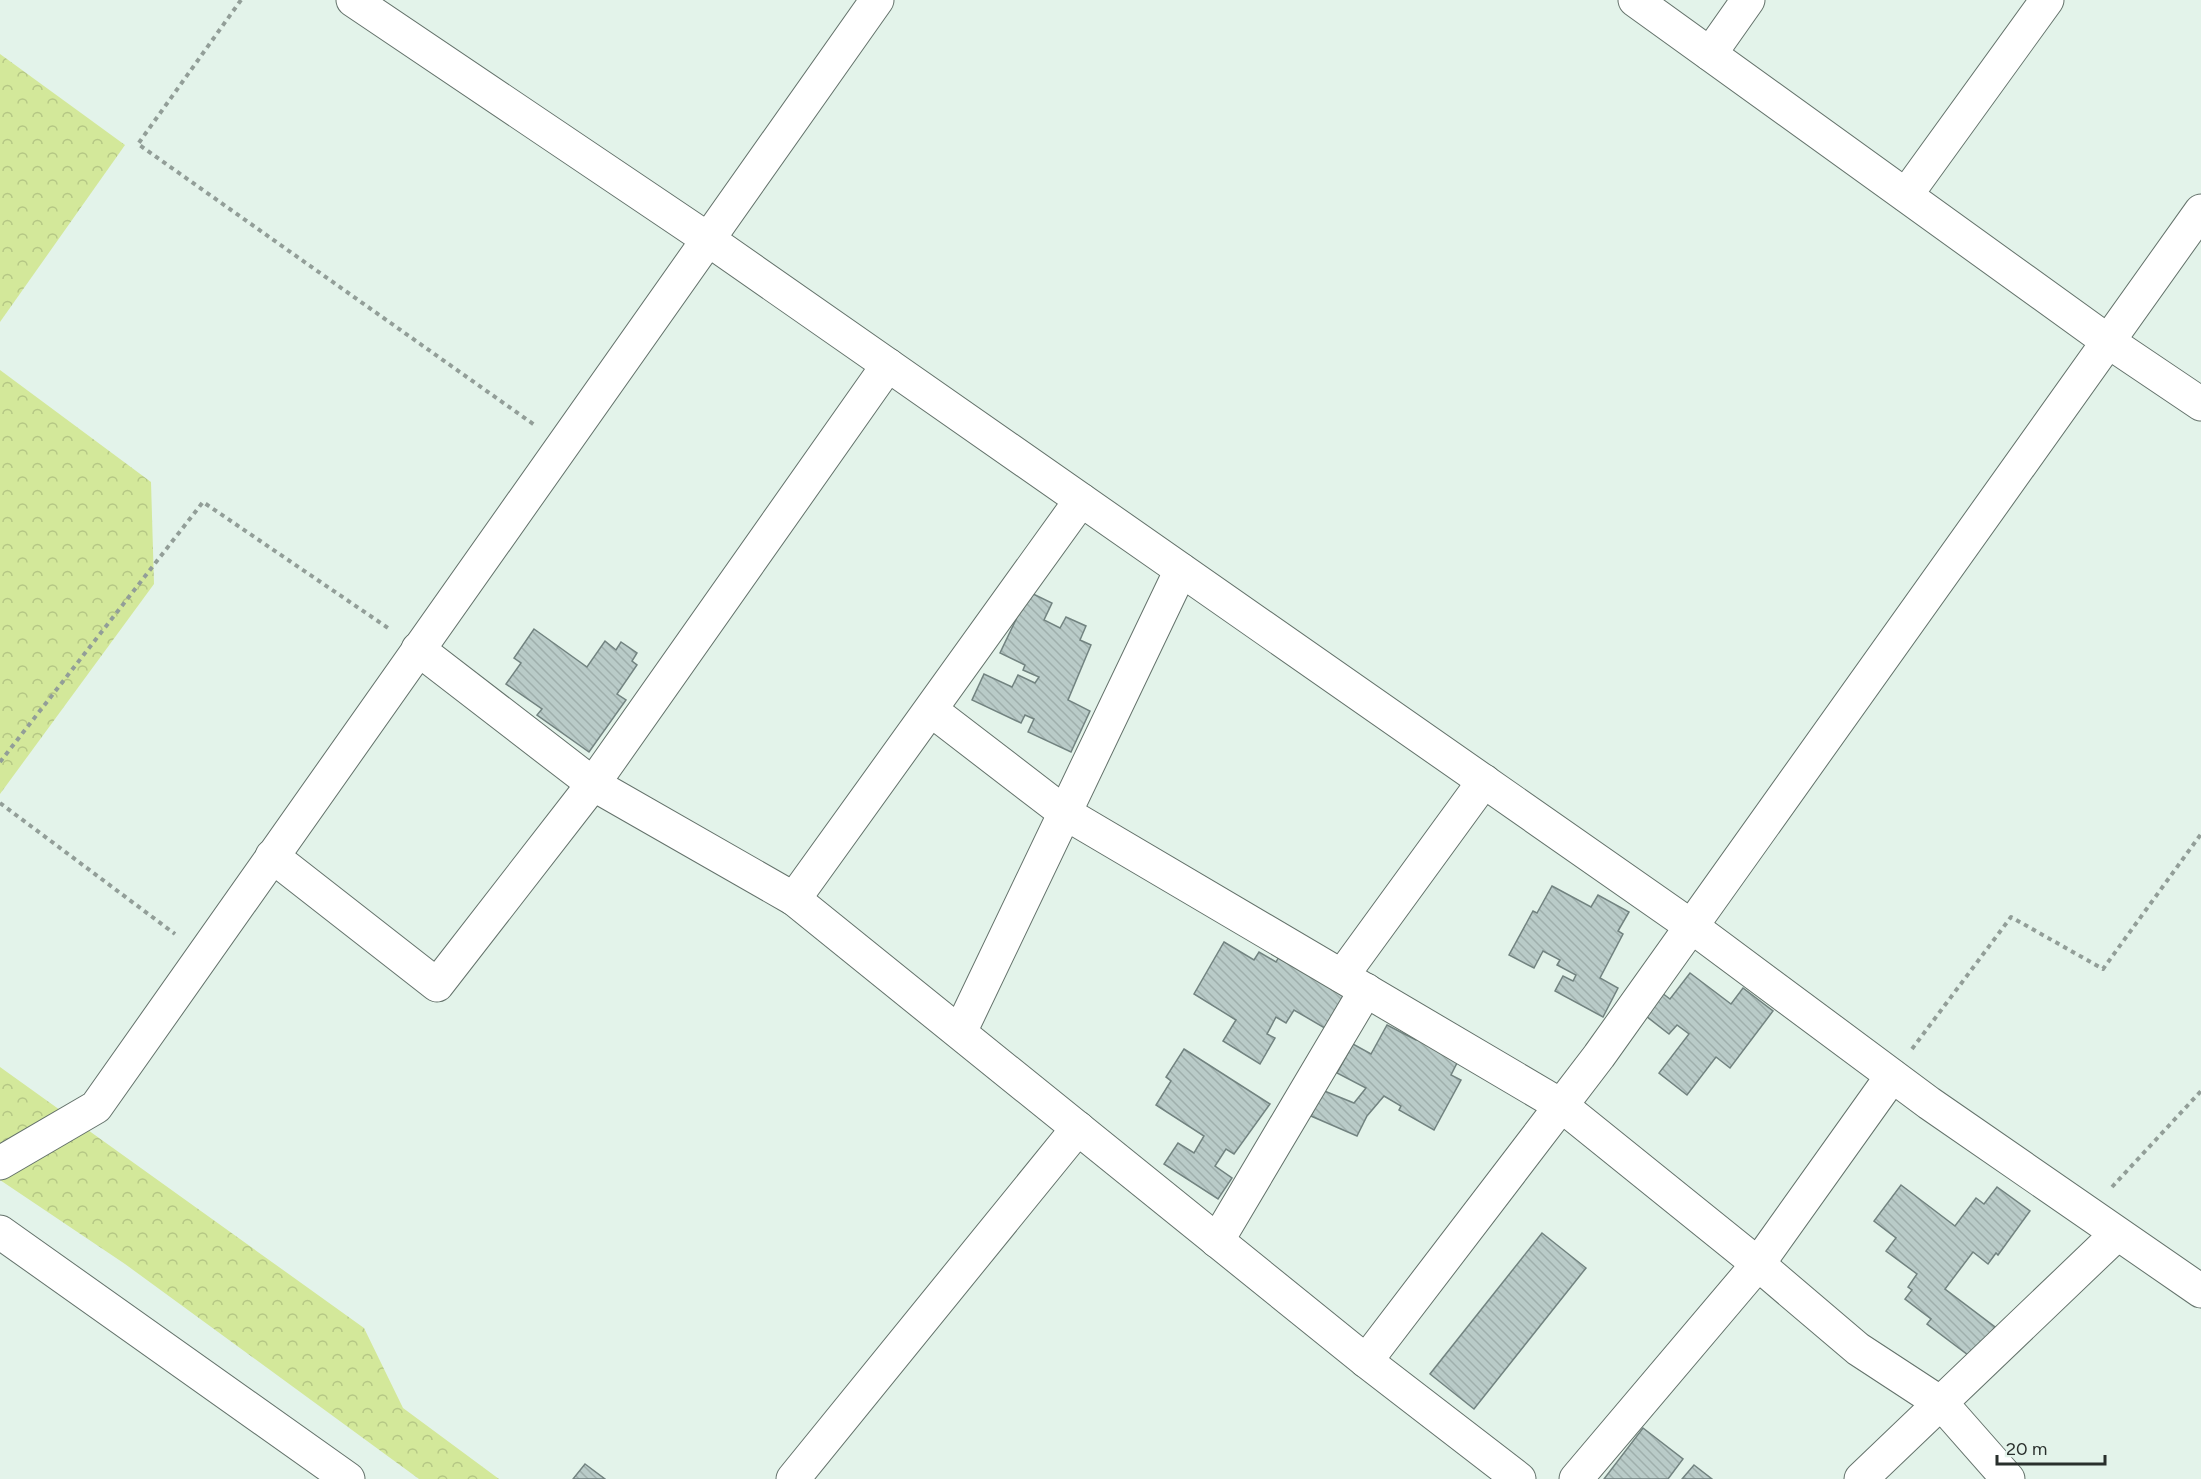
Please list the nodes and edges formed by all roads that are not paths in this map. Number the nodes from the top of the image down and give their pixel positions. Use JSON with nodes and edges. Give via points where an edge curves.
{"nodes":[{"id":1,"x":353,"y":0,"type":"edge"},
{"id":2,"x":877,"y":0,"type":"edge"},
{"id":3,"x":1635,"y":0,"type":"edge"},
{"id":4,"x":1748,"y":0,"type":"edge"},
{"id":5,"x":2047,"y":0,"type":"edge"},
{"id":6,"x":1710,"y":54,"type":"junction"},
{"id":7,"x":1906,"y":195,"type":"junction"},
{"id":8,"x":2201,"y":211,"type":"edge"},
{"id":9,"x":709,"y":240,"type":"junction"},
{"id":10,"x":2109,"y":342,"type":"junction"},
{"id":11,"x":888,"y":364,"type":"junction"},
{"id":12,"x":2201,"y":404,"type":"edge"},
{"id":13,"x":1081,"y":500,"type":"junction"},
{"id":14,"x":1182,"y":570,"type":"junction"},
{"id":15,"x":418,"y":649,"type":"junction"},
{"id":16,"x":931,"y":710,"type":"junction"},
{"id":17,"x":1484,"y":781,"type":"junction"},
{"id":18,"x":593,"y":784,"type":"junction"},
{"id":19,"x":1065,"y":813,"type":"junction"},
{"id":20,"x":272,"y":856,"type":"junction"},
{"id":21,"x":794,"y":899,"type":"junction"},
{"id":22,"x":1691,"y":926,"type":"junction"},
{"id":23,"x":1354,"y":983,"type":"junction"},
{"id":24,"x":960,"y":1032,"type":"junction"},
{"id":25,"x":1892,"y":1076,"type":"junction"},
{"id":26,"x":1562,"y":1106,"type":"junction"},
{"id":27,"x":1078,"y":1128,"type":"junction"},
{"id":28,"x":0,"y":1163,"type":"edge"},
{"id":29,"x":0,"y":1232,"type":"edge"},
{"id":30,"x":2117,"y":1233,"type":"junction"},
{"id":31,"x":1217,"y":1241,"type":"junction"},
{"id":32,"x":1758,"y":1264,"type":"junction"},
{"id":33,"x":2201,"y":1291,"type":"edge"},
{"id":34,"x":1366,"y":1361,"type":"junction"},
{"id":35,"x":1942,"y":1404,"type":"junction"},
{"id":36,"x":348,"y":1479,"type":"edge"},
{"id":37,"x":793,"y":1479,"type":"edge"},
{"id":38,"x":1519,"y":1479,"type":"edge"},
{"id":39,"x":1576,"y":1479,"type":"edge"},
{"id":40,"x":1861,"y":1479,"type":"edge"},
{"id":41,"x":2008,"y":1479,"type":"edge"}],
"edges":[{"from":1,"to":9,"type":"street"},
{"from":2,"to":9,"type":"street"},
{"from":3,"to":6,"type":"street"},
{"from":4,"to":6,"type":"street"},
{"from":5,"to":7,"type":"street"},
{"from":6,"to":7,"type":"street"},
{"from":7,"to":10,"type":"street"},
{"from":8,"to":10,"type":"street"},
{"from":9,"to":11,"type":"street"},
{"from":9,"to":15,"type":"street"},
{"from":10,"to":12,"type":"street"},
{"from":10,"to":22,"type":"street"},
{"from":11,"to":13,"type":"street"},
{"from":11,"to":18,"type":"street"},
{"from":13,"to":14,"type":"street"},
{"from":13,"to":16,"type":"street"},
{"from":14,"to":17,"type":"street"},
{"from":14,"to":19,"type":"street"},
{"from":15,"to":18,"type":"street"},
{"from":15,"to":20,"type":"street"},
{"from":16,"to":19,"type":"street"},
{"from":16,"to":21,"type":"street"},
{"from":17,"to":22,"type":"street"},
{"from":17,"to":23,"type":"street"},
{"from":18,"to":20,"type":"street","via":[[437,985]]},
{"from":18,"to":21,"type":"street"},
{"from":19,"to":23,"type":"street"},
{"from":19,"to":24,"type":"street"},
{"from":20,"to":28,"type":"street","via":[[96,1107]]},
{"from":21,"to":24,"type":"street"},
{"from":22,"to":25,"type":"street"},
{"from":22,"to":26,"type":"street"},
{"from":23,"to":26,"type":"street"},
{"from":23,"to":31,"type":"street"},
{"from":24,"to":27,"type":"street"},
{"from":25,"to":30,"type":"street"},
{"from":25,"to":32,"type":"street"},
{"from":26,"to":32,"type":"street"},
{"from":26,"to":34,"type":"street"},
{"from":27,"to":31,"type":"street"},
{"from":27,"to":37,"type":"street"},
{"from":29,"to":36,"type":"street"},
{"from":30,"to":33,"type":"street"},
{"from":30,"to":35,"type":"street"},
{"from":31,"to":34,"type":"street"},
{"from":32,"to":35,"type":"street","via":[[1858,1349]]},
{"from":32,"to":39,"type":"street"},
{"from":34,"to":38,"type":"street"},
{"from":35,"to":40,"type":"street"},
{"from":35,"to":41,"type":"street"}]}
